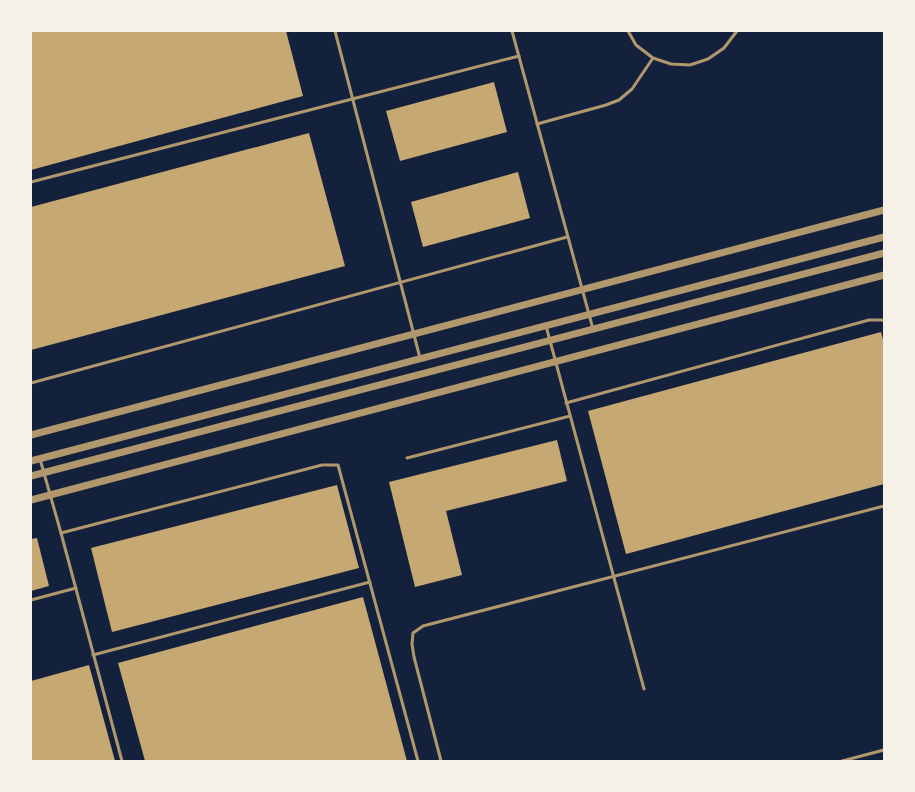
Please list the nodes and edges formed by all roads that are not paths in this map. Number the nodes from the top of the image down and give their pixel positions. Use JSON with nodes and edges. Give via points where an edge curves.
{"nodes":[{"id":1,"x":336,"y":31,"type":"edge"},
{"id":2,"x":512,"y":31,"type":"edge"},
{"id":3,"x":628,"y":31,"type":"edge"},
{"id":4,"x":736,"y":31,"type":"edge"},
{"id":5,"x":519,"y":56,"type":"junction"},
{"id":6,"x":652,"y":58,"type":"junction"},
{"id":7,"x":353,"y":99,"type":"junction"},
{"id":8,"x":537,"y":124,"type":"junction"},
{"id":9,"x":31,"y":182,"type":"edge"},
{"id":10,"x":884,"y":210,"type":"edge"},
{"id":11,"x":567,"y":237,"type":"junction"},
{"id":12,"x":884,"y":237,"type":"edge"},
{"id":13,"x":884,"y":253,"type":"edge"},
{"id":14,"x":884,"y":275,"type":"edge"},
{"id":15,"x":400,"y":282,"type":"junction"},
{"id":16,"x":582,"y":290,"type":"junction"},
{"id":17,"x":589,"y":315,"type":"junction"},
{"id":18,"x":884,"y":321,"type":"edge"},
{"id":19,"x":546,"y":326,"type":"junction"},
{"id":20,"x":593,"y":329,"type":"junction"},
{"id":21,"x":414,"y":334,"type":"junction"},
{"id":22,"x":550,"y":340,"type":"junction"},
{"id":23,"x":420,"y":359,"type":"junction"},
{"id":24,"x":556,"y":362,"type":"junction"},
{"id":25,"x":31,"y":383,"type":"edge"},
{"id":26,"x":566,"y":403,"type":"junction"},
{"id":27,"x":570,"y":416,"type":"junction"},
{"id":28,"x":31,"y":435,"type":"edge"},
{"id":29,"x":40,"y":458,"type":"junction"},
{"id":30,"x":407,"y":458,"type":"dead end"},
{"id":31,"x":31,"y":461,"type":"edge"},
{"id":32,"x":44,"y":472,"type":"junction"},
{"id":33,"x":31,"y":476,"type":"edge"},
{"id":34,"x":50,"y":495,"type":"junction"},
{"id":35,"x":31,"y":500,"type":"edge"},
{"id":36,"x":884,"y":506,"type":"edge"},
{"id":37,"x":61,"y":533,"type":"junction"},
{"id":38,"x":613,"y":576,"type":"junction"},
{"id":39,"x":370,"y":582,"type":"junction"},
{"id":40,"x":76,"y":588,"type":"junction"},
{"id":41,"x":31,"y":600,"type":"edge"},
{"id":42,"x":94,"y":655,"type":"junction"},
{"id":43,"x":644,"y":688,"type":"dead end"},
{"id":44,"x":884,"y":750,"type":"edge"},
{"id":45,"x":122,"y":761,"type":"edge"},
{"id":46,"x":418,"y":761,"type":"edge"},
{"id":47,"x":441,"y":761,"type":"edge"},
{"id":48,"x":842,"y":761,"type":"edge"}],
"edges":[{"from":1,"to":7,"type":"lane"},
{"from":2,"to":5,"type":"lane"},
{"from":3,"to":6,"type":"lane","via":[[636,45]]},
{"from":4,"to":6,"type":"lane","via":[[724,48],[708,59],[690,65],[671,64]]},
{"from":5,"to":7,"type":"lane"},
{"from":5,"to":8,"type":"lane"},
{"from":6,"to":8,"type":"lane","via":[[632,89],[619,100]]},
{"from":7,"to":9,"type":"lane"},
{"from":7,"to":15,"type":"lane"},
{"from":8,"to":11,"type":"lane"},
{"from":10,"to":16,"type":"street"},
{"from":11,"to":15,"type":"lane"},
{"from":11,"to":16,"type":"lane"},
{"from":12,"to":17,"type":"street"},
{"from":13,"to":20,"type":"street"},
{"from":14,"to":24,"type":"street"},
{"from":15,"to":21,"type":"lane"},
{"from":15,"to":25,"type":"lane"},
{"from":16,"to":17,"type":"lane"},
{"from":16,"to":21,"type":"street"},
{"from":17,"to":19,"type":"street"},
{"from":17,"to":20,"type":"lane"},
{"from":18,"to":26,"type":"lane","via":[[869,320]]},
{"from":19,"to":22,"type":"lane"},
{"from":19,"to":23,"type":"street"},
{"from":20,"to":22,"type":"street"},
{"from":21,"to":23,"type":"lane"},
{"from":21,"to":28,"type":"street"},
{"from":22,"to":24,"type":"lane"},
{"from":22,"to":32,"type":"street"},
{"from":23,"to":29,"type":"street"},
{"from":24,"to":26,"type":"lane"},
{"from":24,"to":34,"type":"street"},
{"from":26,"to":27,"type":"lane"},
{"from":27,"to":30,"type":"lane"},
{"from":27,"to":38,"type":"lane"},
{"from":29,"to":31,"type":"street"},
{"from":29,"to":32,"type":"lane"},
{"from":32,"to":33,"type":"street"},
{"from":32,"to":34,"type":"lane"},
{"from":34,"to":35,"type":"street"},
{"from":34,"to":37,"type":"lane"},
{"from":36,"to":38,"type":"lane"},
{"from":37,"to":39,"type":"lane","via":[[322,464],[338,464]]},
{"from":37,"to":40,"type":"lane"},
{"from":38,"to":43,"type":"lane"},
{"from":38,"to":47,"type":"lane","via":[[423,626],[414,633],[414,657]]},
{"from":39,"to":42,"type":"lane"},
{"from":39,"to":46,"type":"lane"},
{"from":40,"to":41,"type":"lane"},
{"from":40,"to":42,"type":"lane"},
{"from":42,"to":45,"type":"lane"},
{"from":44,"to":48,"type":"lane"}]}
